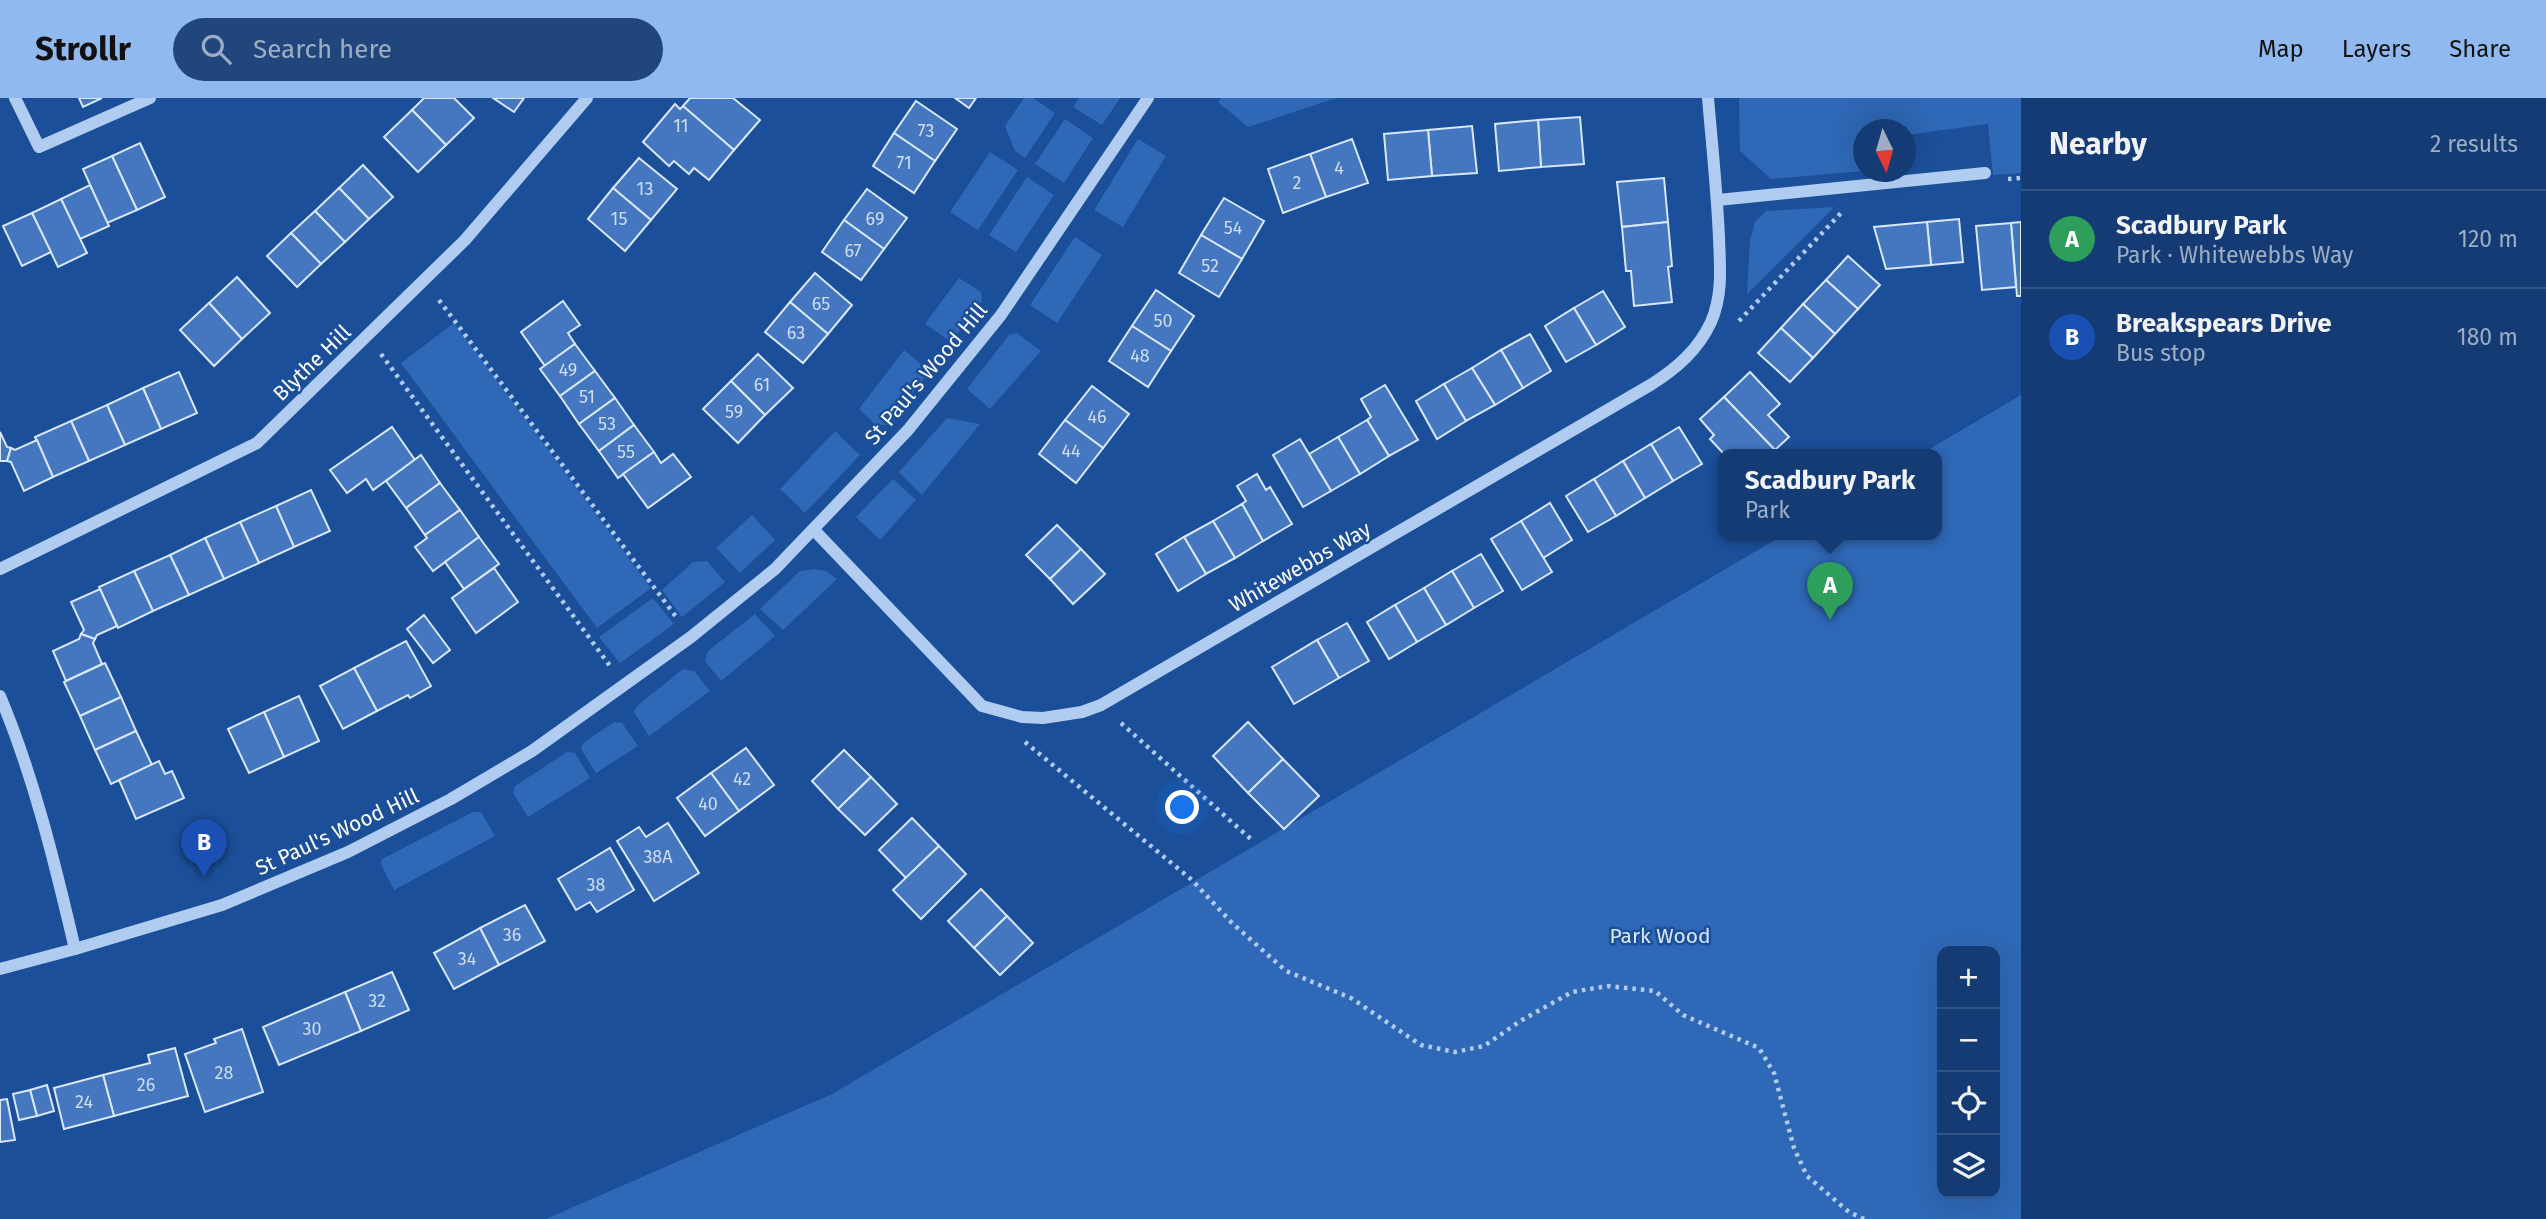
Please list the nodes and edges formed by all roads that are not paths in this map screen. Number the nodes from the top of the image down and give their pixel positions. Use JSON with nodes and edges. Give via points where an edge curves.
{"nodes":[{"id":1,"x":15,"y":98,"type":"edge"},
{"id":2,"x":150,"y":98,"type":"edge"},
{"id":3,"x":587,"y":98,"type":"edge"},
{"id":4,"x":1148,"y":98,"type":"edge"},
{"id":5,"x":1708,"y":98,"type":"edge"},
{"id":6,"x":1985,"y":173,"type":"dead end"},
{"id":7,"x":1718,"y":200,"type":"junction"},
{"id":8,"x":814,"y":530,"type":"junction"},
{"id":9,"x":0,"y":569,"type":"edge"},
{"id":10,"x":0,"y":696,"type":"edge"},
{"id":11,"x":75,"y":950,"type":"junction"},
{"id":12,"x":0,"y":969,"type":"edge"}],
"edges":[{"from":1,"to":2,"type":"street","via":[[39,146]]},
{"from":3,"to":9,"type":"street","name":"Blythe Hill","via":[[465,240],[257,443]]},
{"from":4,"to":8,"type":"street","name":"St Paul's Wood Hill","via":[[1001,315],[908,430]]},
{"from":5,"to":7,"type":"street","name":"Whitewebbs Way"},
{"from":6,"to":7,"type":"street"},
{"from":7,"to":8,"type":"street","name":"Whitewebbs Way","via":[[1717,303],[1702,338],[1672,371],[1082,712],[1042,718],[1011,715],[982,705]]},
{"from":8,"to":11,"type":"street","name":"St Paul's Wood Hill","via":[[775,569],[625,686],[521,758],[451,799],[348,852],[222,905]]},
{"from":10,"to":11,"type":"street","via":[[28,772]]},
{"from":11,"to":12,"type":"street","name":"St Paul's Wood Hill"}]}
